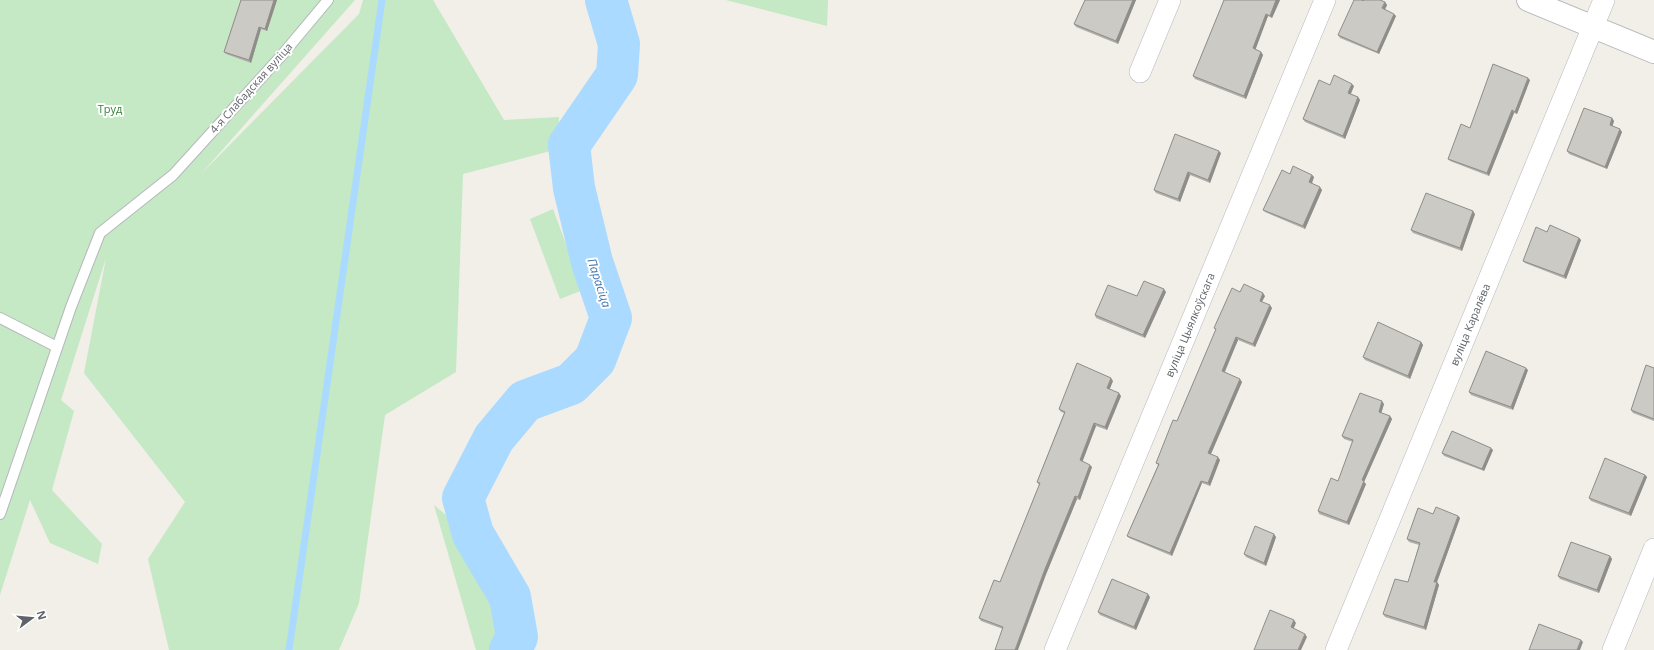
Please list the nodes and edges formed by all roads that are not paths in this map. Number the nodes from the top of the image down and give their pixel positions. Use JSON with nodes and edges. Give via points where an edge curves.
{"nodes":[{"id":1,"x":328,"y":0,"type":"edge"},
{"id":2,"x":1170,"y":0,"type":"edge"},
{"id":3,"x":1325,"y":0,"type":"edge"},
{"id":4,"x":1528,"y":0,"type":"edge"},
{"id":5,"x":1604,"y":0,"type":"edge"},
{"id":6,"x":1594,"y":27,"type":"junction"},
{"id":7,"x":1654,"y":52,"type":"edge"},
{"id":8,"x":1140,"y":72,"type":"dead end"},
{"id":9,"x":0,"y":318,"type":"edge"},
{"id":10,"x":57,"y":347,"type":"junction"},
{"id":11,"x":0,"y":514,"type":"edge"},
{"id":12,"x":1654,"y":549,"type":"edge"},
{"id":13,"x":1055,"y":650,"type":"edge"},
{"id":14,"x":1336,"y":650,"type":"edge"},
{"id":15,"x":1612,"y":650,"type":"edge"}],
"edges":[{"from":1,"to":10,"type":"lane","name":"4-я Слабадская вуліца","via":[[282,55],[173,175],[100,233]]},
{"from":2,"to":8,"type":"street"},
{"from":3,"to":13,"type":"street","name":"вуліца Цыялкоўскага"},
{"from":4,"to":6,"type":"street"},
{"from":5,"to":6,"type":"street","name":"вуліца Каралёва"},
{"from":6,"to":7,"type":"street"},
{"from":6,"to":14,"type":"street","name":"вуліца Каралёва"},
{"from":9,"to":10,"type":"lane"},
{"from":10,"to":11,"type":"lane","name":"4-я Слабадская вуліца"},
{"from":12,"to":15,"type":"street"}]}
